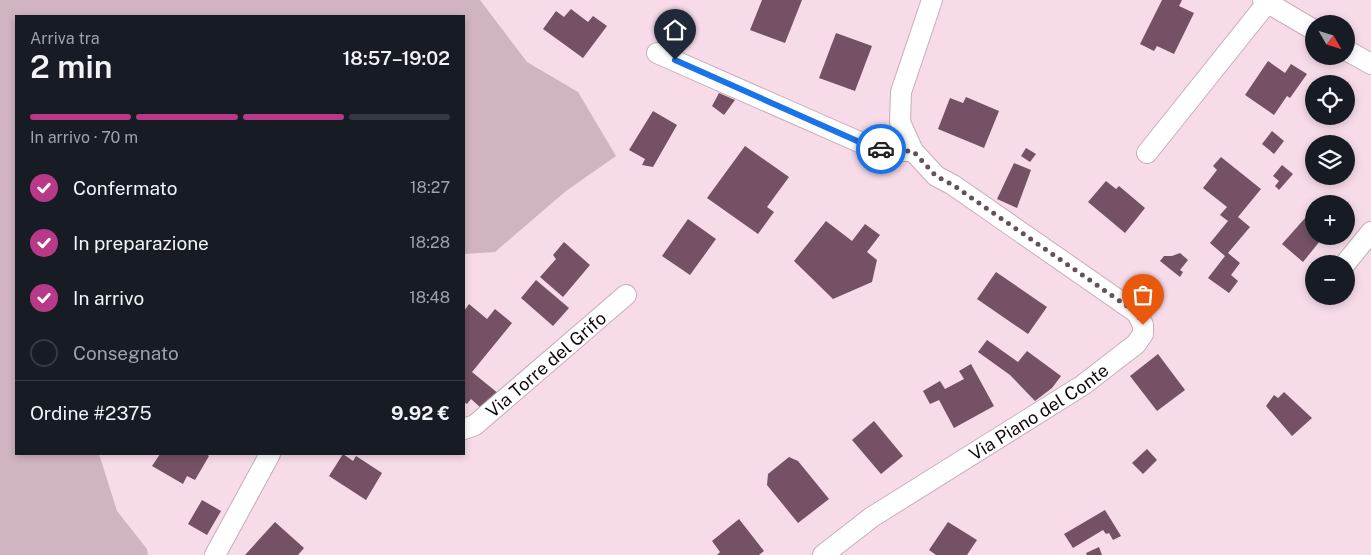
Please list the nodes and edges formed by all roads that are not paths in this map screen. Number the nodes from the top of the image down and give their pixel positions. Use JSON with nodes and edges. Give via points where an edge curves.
{"nodes":[{"id":1,"x":932,"y":0,"type":"edge"},
{"id":2,"x":1265,"y":1,"type":"edge"},
{"id":3,"x":1305,"y":25,"type":"edge"},
{"id":4,"x":657,"y":52,"type":"dead end"},
{"id":5,"x":1355,"y":55,"type":"edge"},
{"id":6,"x":1371,"y":64,"type":"edge"},
{"id":7,"x":913,"y":151,"type":"junction"},
{"id":8,"x":1147,"y":153,"type":"dead end"},
{"id":9,"x":1371,"y":232,"type":"edge"},
{"id":10,"x":1352,"y":255,"type":"edge"},
{"id":11,"x":626,"y":295,"type":"dead end"},
{"id":12,"x":465,"y":429,"type":"edge"},
{"id":13,"x":269,"y":455,"type":"edge"},
{"id":14,"x":215,"y":555,"type":"edge"},
{"id":15,"x":823,"y":555,"type":"edge"}],
"edges":[{"from":1,"to":7,"type":"street","name":"Via Piano del Conte","via":[[901,92],[900,122]]},
{"from":2,"to":3,"type":"street"},
{"from":2,"to":8,"type":"street"},
{"from":4,"to":7,"type":"street","via":[[873,148]]},
{"from":5,"to":6,"type":"street"},
{"from":7,"to":15,"type":"street","name":"Via Piano del Conte","via":[[936,176],[1137,313],[1143,325],[1142,334],[1136,344],[1083,385],[872,517]]},
{"from":9,"to":10,"type":"street"},
{"from":11,"to":12,"type":"street","name":"Via Torre del Grifo","via":[[475,425]]},
{"from":13,"to":14,"type":"street"}]}
